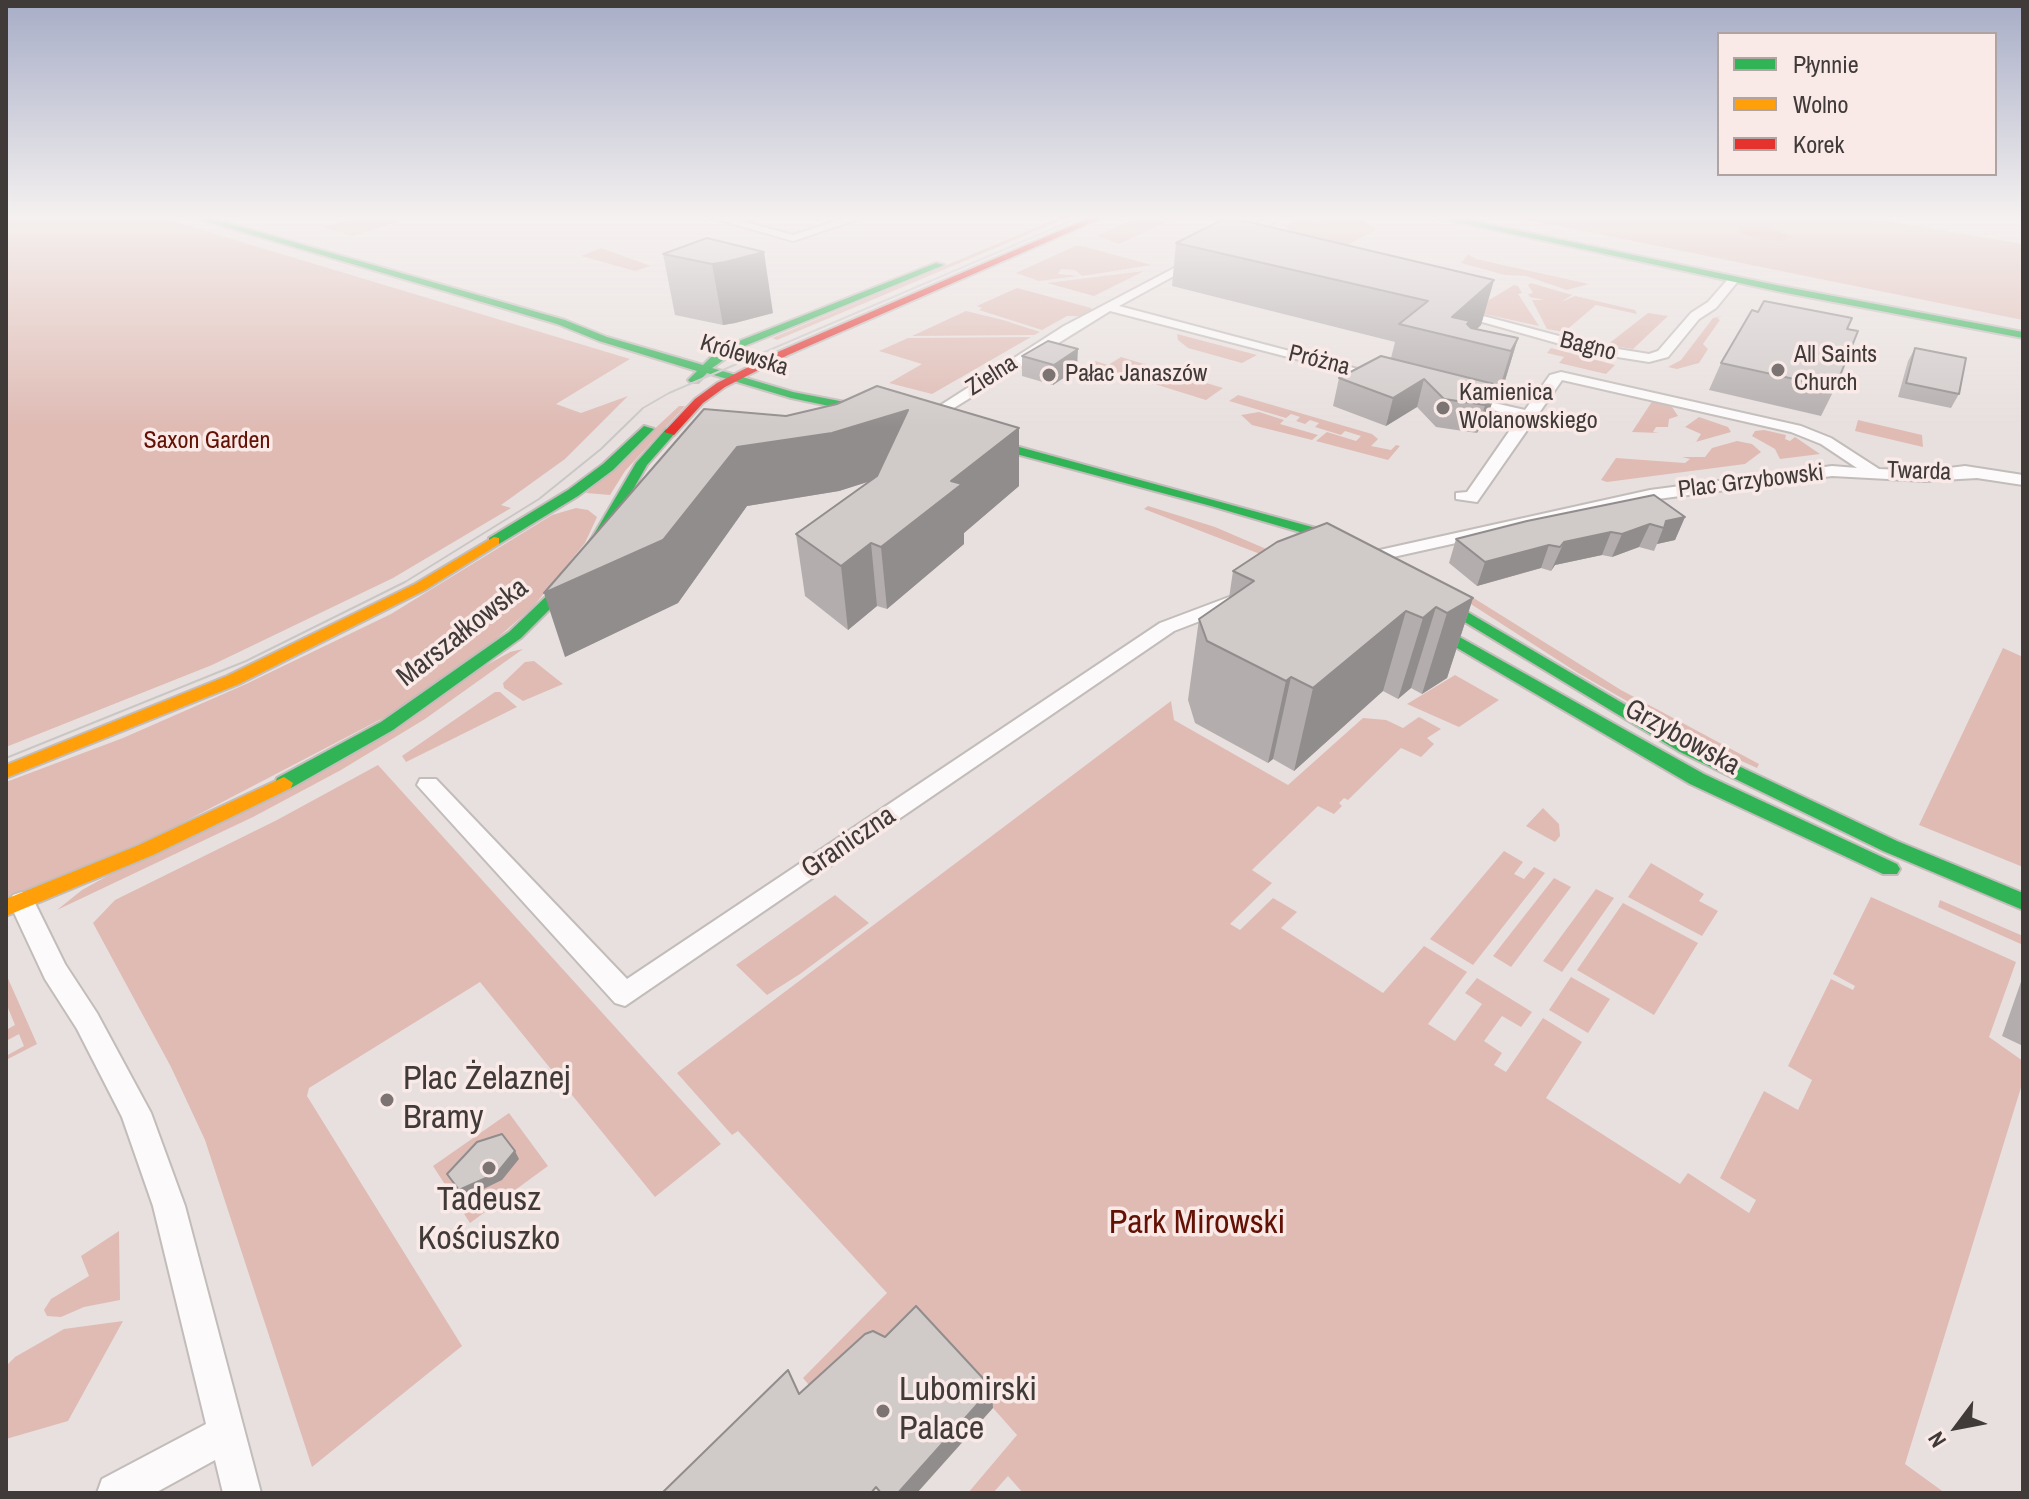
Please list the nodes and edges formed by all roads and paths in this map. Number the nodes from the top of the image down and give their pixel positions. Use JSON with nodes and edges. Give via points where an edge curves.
{"nodes":[{"id":1,"x":439,"y":287,"type":"edge"},
{"id":2,"x":457,"y":287,"type":"edge"},
{"id":3,"x":883,"y":287,"type":"edge"},
{"id":4,"x":939,"y":287,"type":"edge"},
{"id":5,"x":1148,"y":287,"type":"edge"},
{"id":6,"x":1727,"y":287,"type":"edge"},
{"id":7,"x":1773,"y":287,"type":"edge"},
{"id":8,"x":1803,"y":287,"type":"edge"},
{"id":9,"x":1111,"y":308,"type":"junction"},
{"id":10,"x":1898,"y":309,"type":"junction"},
{"id":11,"x":1445,"y":310,"type":"edge"},
{"id":12,"x":2023,"y":335,"type":"edge"},
{"id":13,"x":1634,"y":358,"type":"junction"},
{"id":14,"x":710,"y":363,"type":"junction"},
{"id":15,"x":754,"y":367,"type":"junction"},
{"id":16,"x":733,"y":378,"type":"junction"},
{"id":17,"x":1393,"y":380,"type":"edge"},
{"id":18,"x":1618,"y":388,"type":"junction"},
{"id":19,"x":1453,"y":395,"type":"edge"},
{"id":20,"x":867,"y":409,"type":"junction"},
{"id":21,"x":1528,"y":415,"type":"junction"},
{"id":22,"x":906,"y":420,"type":"junction"},
{"id":23,"x":1872,"y":471,"type":"junction"},
{"id":24,"x":2023,"y":480,"type":"edge"},
{"id":25,"x":1123,"y":481,"type":"junction"},
{"id":26,"x":1462,"y":496,"type":"dead end"},
{"id":27,"x":600,"y":508,"type":"junction"},
{"id":28,"x":542,"y":513,"type":"junction"},
{"id":29,"x":1276,"y":540,"type":"edge"},
{"id":30,"x":1367,"y":557,"type":"junction"},
{"id":31,"x":1340,"y":565,"type":"edge"},
{"id":32,"x":1390,"y":571,"type":"edge"},
{"id":33,"x":1413,"y":585,"type":"edge"},
{"id":34,"x":1266,"y":590,"type":"edge"},
{"id":35,"x":1404,"y":610,"type":"edge"},
{"id":36,"x":6,"y":772,"type":"edge"},
{"id":37,"x":428,"y":785,"type":"dead end"},
{"id":38,"x":1901,"y":874,"type":"dead end"},
{"id":39,"x":2023,"y":902,"type":"edge"},
{"id":40,"x":14,"y":905,"type":"edge"},
{"id":41,"x":226,"y":1434,"type":"junction"},
{"id":42,"x":116,"y":1493,"type":"edge"},
{"id":43,"x":242,"y":1493,"type":"edge"}],
"edges":[{"from":1,"to":14,"type":"street","name":"Królewska"},
{"from":2,"to":14,"type":"street","name":"Królewska"},
{"from":3,"to":14,"type":"street","name":"Marszałkowska","via":[[747,341]]},
{"from":4,"to":15,"type":"street","name":"Marszałkowska"},
{"from":5,"to":9,"type":"street","name":"Zielna"},
{"from":6,"to":13,"type":"street","via":[[1663,354]]},
{"from":7,"to":10,"type":"street"},
{"from":8,"to":10,"type":"street"},
{"from":9,"to":17,"type":"street","name":"Próżna"},
{"from":9,"to":22,"type":"street","name":"Zielna"},
{"from":10,"to":12,"type":"street"},
{"from":11,"to":13,"type":"street","name":"Bagno"},
{"from":13,"to":18,"type":"street","via":[[1635,366]]},
{"from":14,"to":15,"type":"street","name":"Królewska"},
{"from":14,"to":16,"type":"street","name":"Królewska"},
{"from":14,"to":28,"type":"street","name":"Marszałkowska","via":[[617,459]]},
{"from":15,"to":16,"type":"street","name":"Marszałkowska"},
{"from":15,"to":20,"type":"street","name":"Królewska","via":[[837,391]]},
{"from":16,"to":20,"type":"street","name":"Królewska","via":[[822,403]]},
{"from":16,"to":27,"type":"street","name":"Marszałkowska","via":[[703,398]]},
{"from":18,"to":21,"type":"street","name":"Plac Grzybowski","via":[[1558,377]]},
{"from":18,"to":23,"type":"street","name":"Plac Grzybowski","via":[[1807,433]]},
{"from":19,"to":21,"type":"street"},
{"from":20,"to":22,"type":"street","name":"Królewska"},
{"from":21,"to":26,"type":"street","name":"Plac Grzybowski","via":[[1471,499]]},
{"from":22,"to":25,"type":"street","name":"Królewska"},
{"from":23,"to":24,"type":"street","name":"Twarda","via":[[1977,473]]},
{"from":23,"to":30,"type":"street","name":"Plac Grzybowski","via":[[1832,471],[1640,497]]},
{"from":25,"to":29,"type":"street","name":"Królewska"},
{"from":25,"to":30,"type":"street","name":"Królewska","via":[[1316,532]]},
{"from":27,"to":28,"type":"street","via":[[569,503]]},
{"from":27,"to":40,"type":"street","name":"Marszałkowska","via":[[589,555],[558,593],[515,635],[420,705],[222,814]]},
{"from":28,"to":36,"type":"street","name":"Marszałkowska","via":[[327,636],[160,712]]},
{"from":30,"to":31,"type":"street","name":"Plac Grzybowski"},
{"from":30,"to":32,"type":"street"},
{"from":33,"to":39,"type":"street","name":"Grzybowska","via":[[1686,748],[1901,851]]},
{"from":34,"to":37,"type":"street","name":"Graniczna","via":[[1167,627],[625,995]]},
{"from":35,"to":38,"type":"street","name":"Grzybowska","via":[[1697,779]]},
{"from":40,"to":41,"type":"street","via":[[87,1021],[136,1113],[169,1206]]},
{"from":41,"to":42,"type":"street"},
{"from":41,"to":43,"type":"street"}]}
